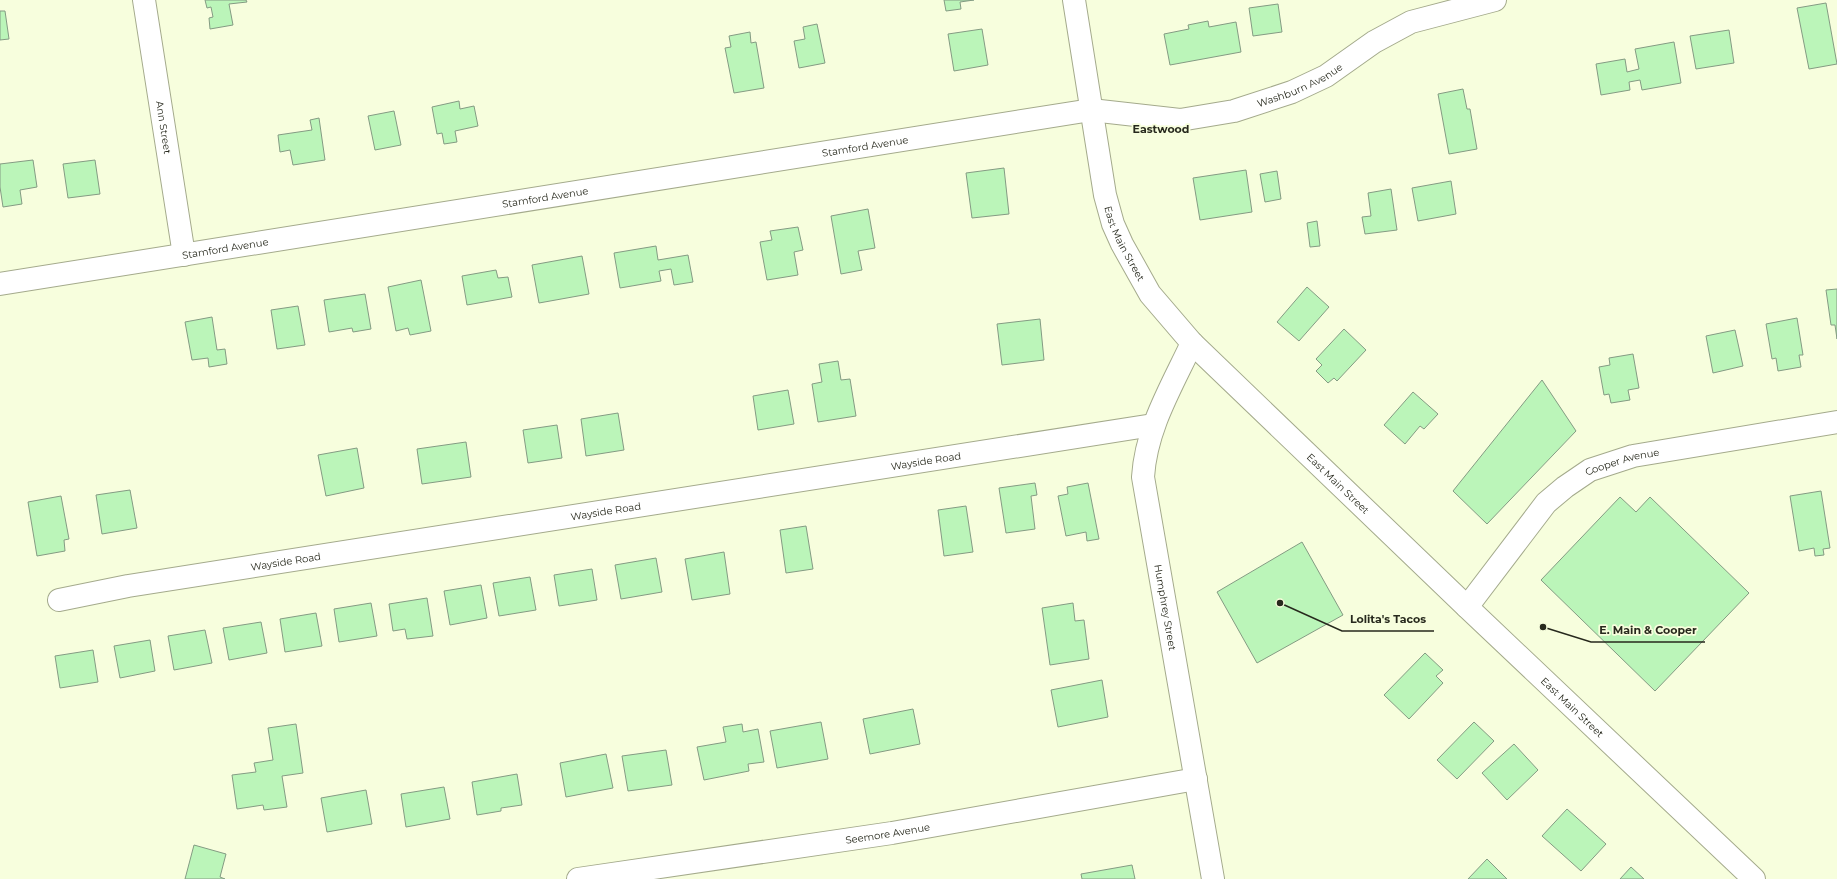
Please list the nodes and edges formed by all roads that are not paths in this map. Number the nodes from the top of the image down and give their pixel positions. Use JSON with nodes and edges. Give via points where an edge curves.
{"nodes":[{"id":1,"x":144,"y":0,"type":"edge"},
{"id":2,"x":1074,"y":0,"type":"edge"},
{"id":3,"x":1495,"y":0,"type":"edge"},
{"id":4,"x":1091,"y":110,"type":"junction"},
{"id":5,"x":184,"y":255,"type":"junction"},
{"id":6,"x":0,"y":284,"type":"edge"},
{"id":7,"x":1192,"y":343,"type":"junction"},
{"id":8,"x":1837,"y":422,"type":"edge"},
{"id":9,"x":1153,"y":425,"type":"junction"},
{"id":10,"x":59,"y":600,"type":"dead end"},
{"id":11,"x":1467,"y":607,"type":"junction"},
{"id":12,"x":1196,"y":780,"type":"junction"},
{"id":13,"x":578,"y":879,"type":"edge"},
{"id":14,"x":1213,"y":879,"type":"edge"},
{"id":15,"x":1754,"y":879,"type":"edge"}],
"edges":[{"from":1,"to":5,"type":"street","name":"Ann Street"},
{"from":2,"to":4,"type":"street","name":"East Main Street"},
{"from":3,"to":4,"type":"street","name":"Washburn Avenue","via":[[1411,22],[1374,42],[1326,76],[1292,92],[1234,111],[1180,120]]},
{"from":4,"to":5,"type":"street","name":"Stamford Avenue"},
{"from":4,"to":7,"type":"street","name":"East Main Street","via":[[1105,195],[1113,224],[1150,294]]},
{"from":5,"to":6,"type":"street","name":"Stamford Avenue"},
{"from":7,"to":9,"type":"street","name":"Humphrey Street"},
{"from":7,"to":11,"type":"street","name":"East Main Street"},
{"from":8,"to":11,"type":"street","name":"Cooper Avenue","via":[[1633,456],[1590,470],[1546,503]]},
{"from":9,"to":10,"type":"street","name":"Wayside Road","via":[[128,586]]},
{"from":9,"to":12,"type":"street","name":"Humphrey Street","via":[[1144,458],[1143,477]]},
{"from":11,"to":15,"type":"street","name":"East Main Street"},
{"from":12,"to":13,"type":"street","name":"Seemore Avenue","via":[[892,833]]},
{"from":12,"to":14,"type":"street","name":"Humphrey Street"}]}
